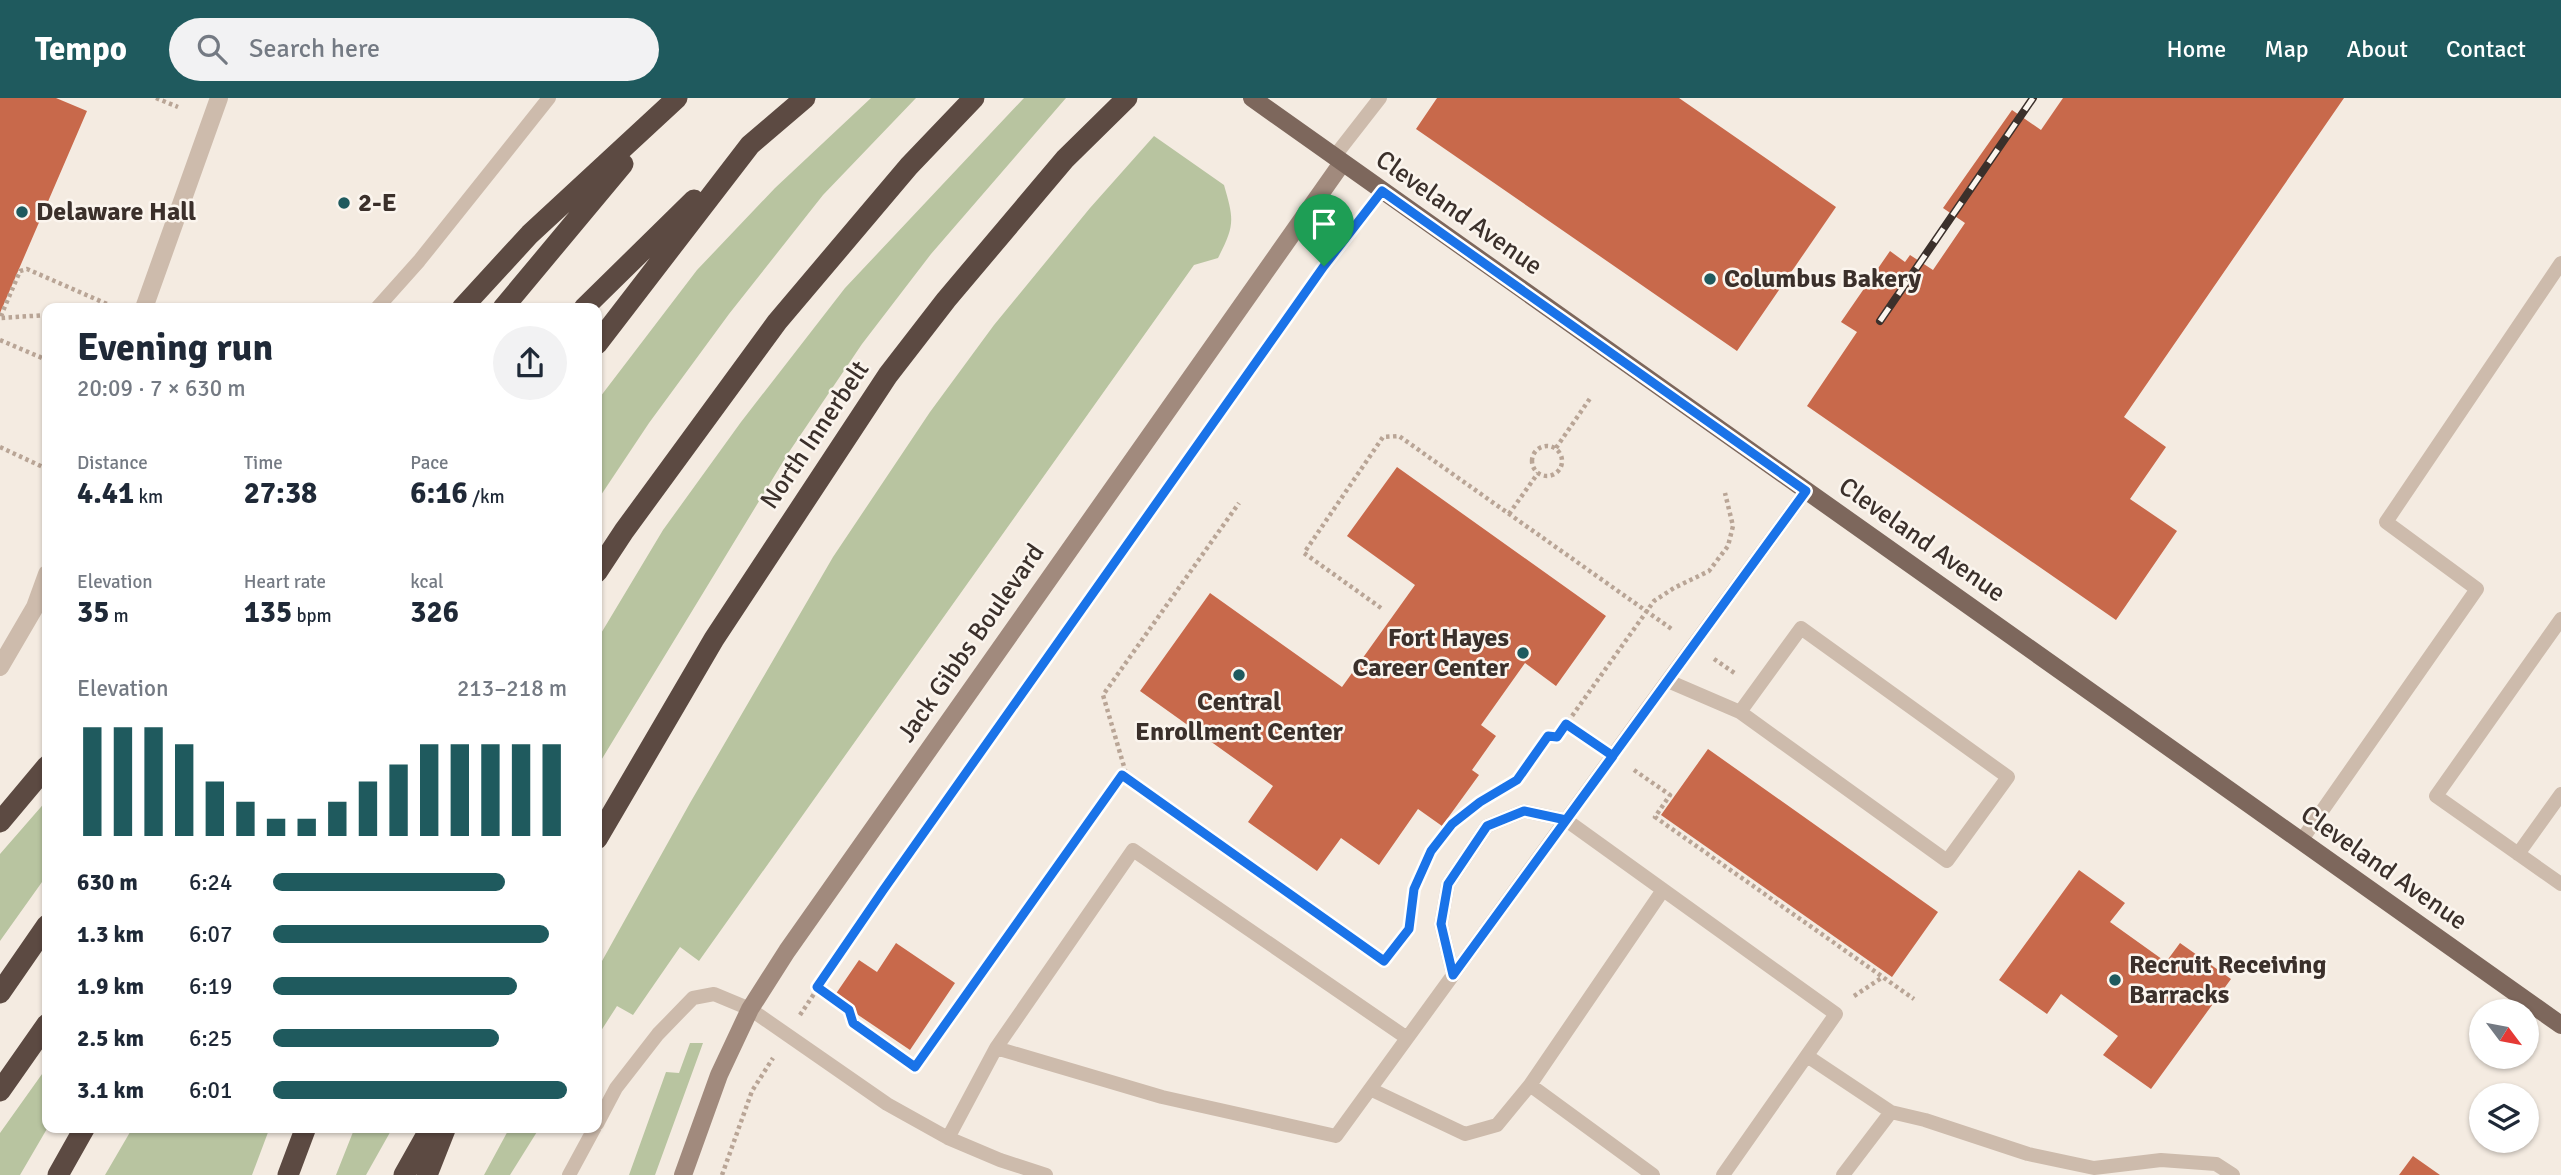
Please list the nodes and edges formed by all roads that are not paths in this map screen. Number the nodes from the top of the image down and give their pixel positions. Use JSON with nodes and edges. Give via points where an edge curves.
{"nodes":[{"id":1,"x":219,"y":98,"type":"edge"},
{"id":2,"x":550,"y":98,"type":"edge"},
{"id":3,"x":678,"y":98,"type":"edge"},
{"id":4,"x":805,"y":98,"type":"edge"},
{"id":5,"x":974,"y":98,"type":"edge"},
{"id":6,"x":1127,"y":98,"type":"edge"},
{"id":7,"x":1252,"y":98,"type":"edge"},
{"id":8,"x":1380,"y":98,"type":"edge"},
{"id":9,"x":750,"y":145,"type":"junction"},
{"id":10,"x":1338,"y":160,"type":"junction"},
{"id":11,"x":2561,"y":263,"type":"edge"},
{"id":12,"x":146,"y":303,"type":"edge"},
{"id":13,"x":381,"y":303,"type":"edge"},
{"id":14,"x":466,"y":303,"type":"edge"},
{"id":15,"x":507,"y":303,"type":"edge"},
{"id":16,"x":589,"y":303,"type":"edge"},
{"id":17,"x":602,"y":337,"type":"edge"},
{"id":18,"x":1806,"y":491,"type":"junction"},
{"id":19,"x":602,"y":564,"type":"edge"},
{"id":20,"x":42,"y":588,"type":"edge"},
{"id":21,"x":2561,"y":619,"type":"edge"},
{"id":22,"x":0,"y":667,"type":"edge"},
{"id":23,"x":1668,"y":681,"type":"junction"},
{"id":24,"x":1740,"y":712,"type":"junction"},
{"id":25,"x":42,"y":772,"type":"edge"},
{"id":26,"x":2561,"y":793,"type":"edge"},
{"id":27,"x":1566,"y":820,"type":"junction"},
{"id":28,"x":0,"y":822,"type":"edge"},
{"id":29,"x":602,"y":830,"type":"edge"},
{"id":30,"x":2301,"y":841,"type":"junction"},
{"id":31,"x":2518,"y":854,"type":"junction"},
{"id":32,"x":2561,"y":884,"type":"edge"},
{"id":33,"x":1663,"y":890,"type":"junction"},
{"id":34,"x":42,"y":932,"type":"edge"},
{"id":35,"x":1453,"y":975,"type":"junction"},
{"id":36,"x":0,"y":993,"type":"edge"},
{"id":37,"x":750,"y":1009,"type":"junction"},
{"id":38,"x":2561,"y":1026,"type":"edge"},
{"id":39,"x":42,"y":1031,"type":"edge"},
{"id":40,"x":1407,"y":1038,"type":"junction"},
{"id":41,"x":996,"y":1048,"type":"junction"},
{"id":42,"x":1807,"y":1056,"type":"junction"},
{"id":43,"x":1530,"y":1085,"type":"junction"},
{"id":44,"x":1370,"y":1089,"type":"junction"},
{"id":45,"x":0,"y":1091,"type":"edge"},
{"id":46,"x":1891,"y":1112,"type":"junction"},
{"id":47,"x":602,"y":1114,"type":"edge"},
{"id":48,"x":82,"y":1133,"type":"edge"},
{"id":49,"x":304,"y":1133,"type":"edge"},
{"id":50,"x":428,"y":1133,"type":"edge"},
{"id":51,"x":444,"y":1133,"type":"edge"},
{"id":52,"x":592,"y":1133,"type":"edge"},
{"id":53,"x":948,"y":1138,"type":"junction"},
{"id":54,"x":58,"y":1175,"type":"edge"},
{"id":55,"x":288,"y":1175,"type":"edge"},
{"id":56,"x":404,"y":1175,"type":"edge"},
{"id":57,"x":427,"y":1175,"type":"edge"},
{"id":58,"x":569,"y":1175,"type":"edge"},
{"id":59,"x":683,"y":1175,"type":"edge"},
{"id":60,"x":1046,"y":1175,"type":"edge"},
{"id":61,"x":1653,"y":1175,"type":"edge"},
{"id":62,"x":1723,"y":1175,"type":"edge"},
{"id":63,"x":1843,"y":1175,"type":"edge"},
{"id":64,"x":2232,"y":1175,"type":"edge"}],
"edges":[{"from":1,"to":12,"type":"street"},
{"from":2,"to":13,"type":"lane"},
{"from":3,"to":14,"type":"highway","via":[[530,234]]},
{"from":3,"to":15,"type":"highway"},
{"from":4,"to":9,"type":"highway"},
{"from":5,"to":19,"type":"highway","via":[[909,166],[777,322]]},
{"from":6,"to":29,"type":"highway","name":"North Innerbelt","via":[[1065,159],[888,375],[714,639]]},
{"from":7,"to":10,"type":"main road","name":"Cleveland Avenue"},
{"from":8,"to":10,"type":"lane"},
{"from":9,"to":16,"type":"highway"},
{"from":9,"to":17,"type":"highway"},
{"from":10,"to":18,"type":"main road","name":"Cleveland Avenue"},
{"from":10,"to":37,"type":"street","name":"Jack Gibbs Boulevard","via":[[832,884]]},
{"from":11,"to":30,"type":"lane","via":[[2386,522],[2477,589]]},
{"from":18,"to":23,"type":"lane"},
{"from":18,"to":30,"type":"main road","name":"Cleveland Avenue"},
{"from":20,"to":22,"type":"street"},
{"from":21,"to":31,"type":"lane","via":[[2436,796]]},
{"from":23,"to":24,"type":"lane"},
{"from":23,"to":27,"type":"lane"},
{"from":24,"to":24,"type":"lane","via":[[1947,861],[2008,777],[1801,628]]},
{"from":25,"to":28,"type":"highway"},
{"from":26,"to":31,"type":"lane"},
{"from":27,"to":33,"type":"lane"},
{"from":27,"to":35,"type":"lane"},
{"from":27,"to":35,"type":"lane","via":[[1524,811],[1487,826],[1448,884],[1441,924]]},
{"from":30,"to":38,"type":"main road","name":"Cleveland Avenue"},
{"from":31,"to":32,"type":"lane"},
{"from":33,"to":42,"type":"lane","via":[[1836,1014]]},
{"from":33,"to":43,"type":"lane"},
{"from":34,"to":36,"type":"highway"},
{"from":35,"to":40,"type":"lane"},
{"from":37,"to":47,"type":"lane","via":[[714,994],[693,998],[658,1034]]},
{"from":37,"to":53,"type":"lane","via":[[887,1104]]},
{"from":37,"to":59,"type":"street","name":"Jack Gibbs Boulevard","via":[[719,1075]]},
{"from":39,"to":45,"type":"highway"},
{"from":40,"to":41,"type":"lane","via":[[1133,850]]},
{"from":40,"to":44,"type":"lane"},
{"from":41,"to":44,"type":"lane","via":[[1162,1097],[1336,1136]]},
{"from":41,"to":53,"type":"lane"},
{"from":42,"to":46,"type":"lane"},
{"from":42,"to":62,"type":"lane"},
{"from":43,"to":44,"type":"lane","via":[[1497,1125],[1465,1134]]},
{"from":43,"to":61,"type":"lane"},
{"from":46,"to":63,"type":"lane"},
{"from":46,"to":64,"type":"lane","via":[[2028,1154],[2094,1168],[2161,1160],[2216,1164]]},
{"from":48,"to":54,"type":"highway"},
{"from":49,"to":55,"type":"highway"},
{"from":50,"to":56,"type":"highway"},
{"from":51,"to":57,"type":"highway"},
{"from":52,"to":58,"type":"lane"},
{"from":53,"to":60,"type":"lane"}]}
